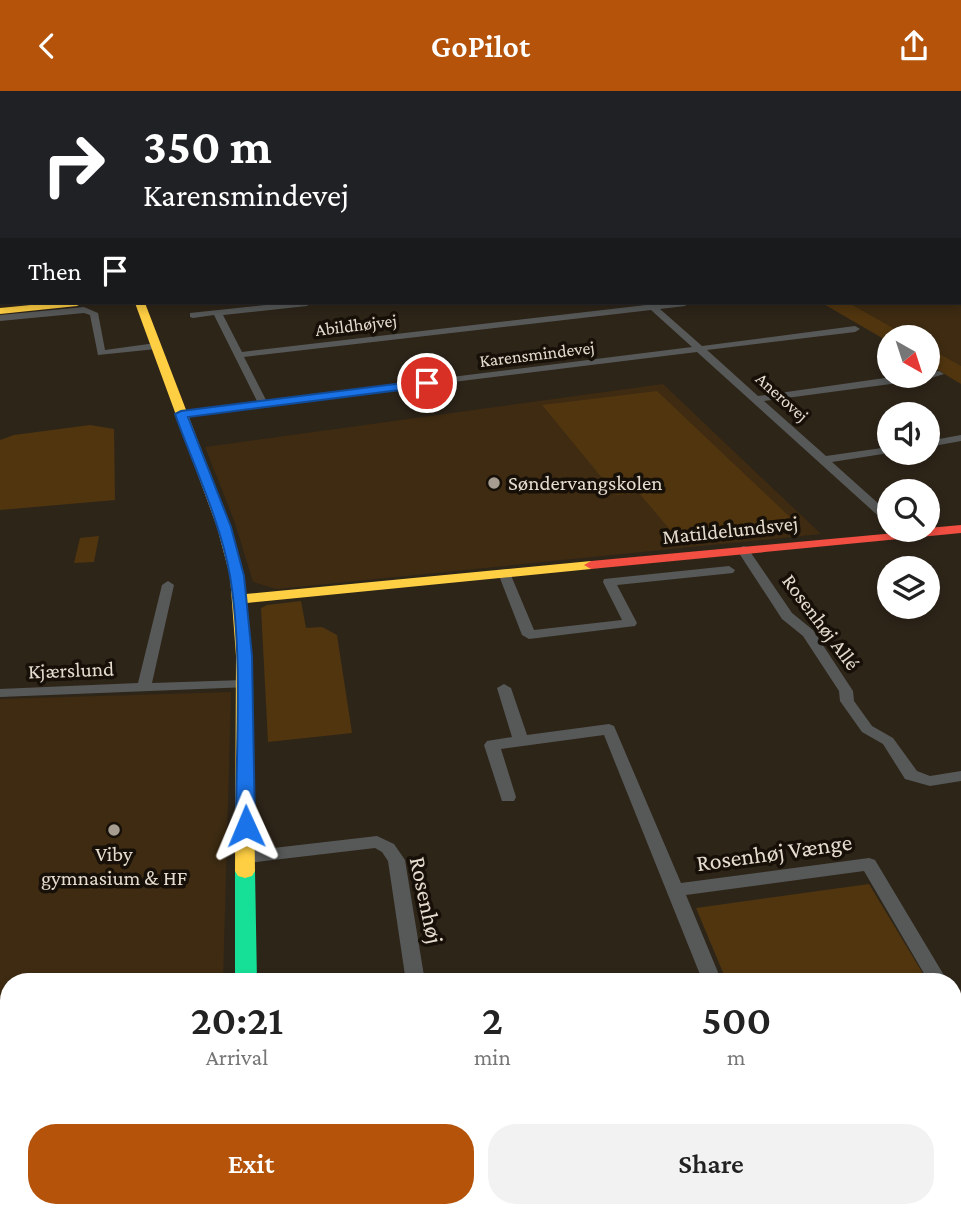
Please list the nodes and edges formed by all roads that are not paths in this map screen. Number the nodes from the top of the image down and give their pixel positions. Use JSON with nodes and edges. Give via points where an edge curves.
{"nodes":[{"id":1,"x":58,"y":305,"type":"edge"},
{"id":2,"x":141,"y":305,"type":"edge"},
{"id":3,"x":287,"y":305,"type":"edge"},
{"id":4,"x":651,"y":305,"type":"edge"},
{"id":5,"x":0,"y":311,"type":"edge"},
{"id":6,"x":217,"y":312,"type":"junction"},
{"id":7,"x":193,"y":315,"type":"dead end"},
{"id":8,"x":0,"y":318,"type":"edge"},
{"id":9,"x":855,"y":329,"type":"dead end"},
{"id":10,"x":156,"y":346,"type":"junction"},
{"id":11,"x":701,"y":349,"type":"junction"},
{"id":12,"x":239,"y":355,"type":"junction"},
{"id":13,"x":877,"y":383,"type":"edge"},
{"id":14,"x":756,"y":400,"type":"junction"},
{"id":15,"x":263,"y":404,"type":"junction"},
{"id":16,"x":181,"y":414,"type":"junction"},
{"id":17,"x":961,"y":438,"type":"edge"},
{"id":18,"x":940,"y":441,"type":"edge"},
{"id":19,"x":877,"y":452,"type":"edge"},
{"id":20,"x":823,"y":460,"type":"junction"},
{"id":21,"x":877,"y":508,"type":"edge"},
{"id":22,"x":961,"y":529,"type":"edge"},
{"id":23,"x":940,"y":530,"type":"edge"},
{"id":24,"x":877,"y":535,"type":"edge"},
{"id":25,"x":743,"y":550,"type":"junction"},
{"id":26,"x":729,"y":570,"type":"dead end"},
{"id":27,"x":504,"y":573,"type":"junction"},
{"id":28,"x":168,"y":586,"type":"dead end"},
{"id":29,"x":240,"y":599,"type":"junction"},
{"id":30,"x":244,"y":684,"type":"junction"},
{"id":31,"x":144,"y":688,"type":"junction"},
{"id":32,"x":504,"y":688,"type":"dead end"},
{"id":33,"x":0,"y":694,"type":"edge"},
{"id":34,"x":521,"y":741,"type":"junction"},
{"id":35,"x":961,"y":776,"type":"edge"},
{"id":36,"x":508,"y":797,"type":"dead end"},
{"id":37,"x":247,"y":857,"type":"junction"},
{"id":38,"x":675,"y":890,"type":"junction"},
{"id":39,"x":246,"y":973,"type":"edge"},
{"id":40,"x":415,"y":973,"type":"edge"},
{"id":41,"x":709,"y":973,"type":"edge"},
{"id":42,"x":934,"y":973,"type":"edge"},
{"id":43,"x":81,"y":1218,"type":"edge"},
{"id":44,"x":245,"y":1218,"type":"edge"}],
"edges":[{"from":1,"to":5,"type":"street"},
{"from":2,"to":10,"type":"street"},
{"from":3,"to":6,"type":"street"},
{"from":4,"to":11,"type":"street","name":"Anerovej"},
{"from":4,"to":12,"type":"street","name":"Abildhøjvej"},
{"from":6,"to":7,"type":"street"},
{"from":6,"to":12,"type":"street"},
{"from":8,"to":10,"type":"street","via":[[84,310],[94,313],[101,353]]},
{"from":9,"to":11,"type":"street","name":"Karensmindevej"},
{"from":10,"to":16,"type":"street"},
{"from":11,"to":14,"type":"street","name":"Anerovej"},
{"from":11,"to":15,"type":"street","name":"Karensmindevej"},
{"from":12,"to":15,"type":"street"},
{"from":13,"to":14,"type":"street"},
{"from":14,"to":20,"type":"street","name":"Anerovej"},
{"from":15,"to":16,"type":"street","name":"Karensmindevej"},
{"from":16,"to":29,"type":"street","via":[[233,556]]},
{"from":17,"to":18,"type":"street"},
{"from":19,"to":20,"type":"street"},
{"from":20,"to":21,"type":"street","name":"Anerovej"},
{"from":22,"to":23,"type":"street","name":"Matildelundsvej"},
{"from":24,"to":25,"type":"street","name":"Matildelundsvej"},
{"from":25,"to":27,"type":"street","name":"Matildelundsvej"},
{"from":25,"to":35,"type":"street","name":"Rosenhøj Allé","via":[[787,616],[808,633],[867,729],[888,741],[911,775],[930,781]]},
{"from":26,"to":27,"type":"street","name":"Matildelundsvej","via":[[609,582],[630,623],[529,635]]},
{"from":27,"to":29,"type":"street","name":"Matildelundsvej"},
{"from":28,"to":31,"type":"street","name":"Kjærslund"},
{"from":29,"to":30,"type":"street"},
{"from":30,"to":31,"type":"street","name":"Kjærslund"},
{"from":30,"to":37,"type":"street"},
{"from":31,"to":33,"type":"street","name":"Kjærslund"},
{"from":32,"to":34,"type":"street"},
{"from":34,"to":36,"type":"street","name":"Rosenhøj Vænge","via":[[492,745]]},
{"from":34,"to":38,"type":"street","name":"Rosenhøj Vænge","via":[[609,729]]},
{"from":37,"to":39,"type":"street"},
{"from":37,"to":40,"type":"street","name":"Rosenhøj","via":[[377,842],[388,848],[396,860]]},
{"from":38,"to":41,"type":"street","name":"Rosenhøj Vænge"},
{"from":38,"to":42,"type":"street","name":"Rosenhøj Vænge","via":[[869,864]]},
{"from":43,"to":44,"type":"street"}]}
